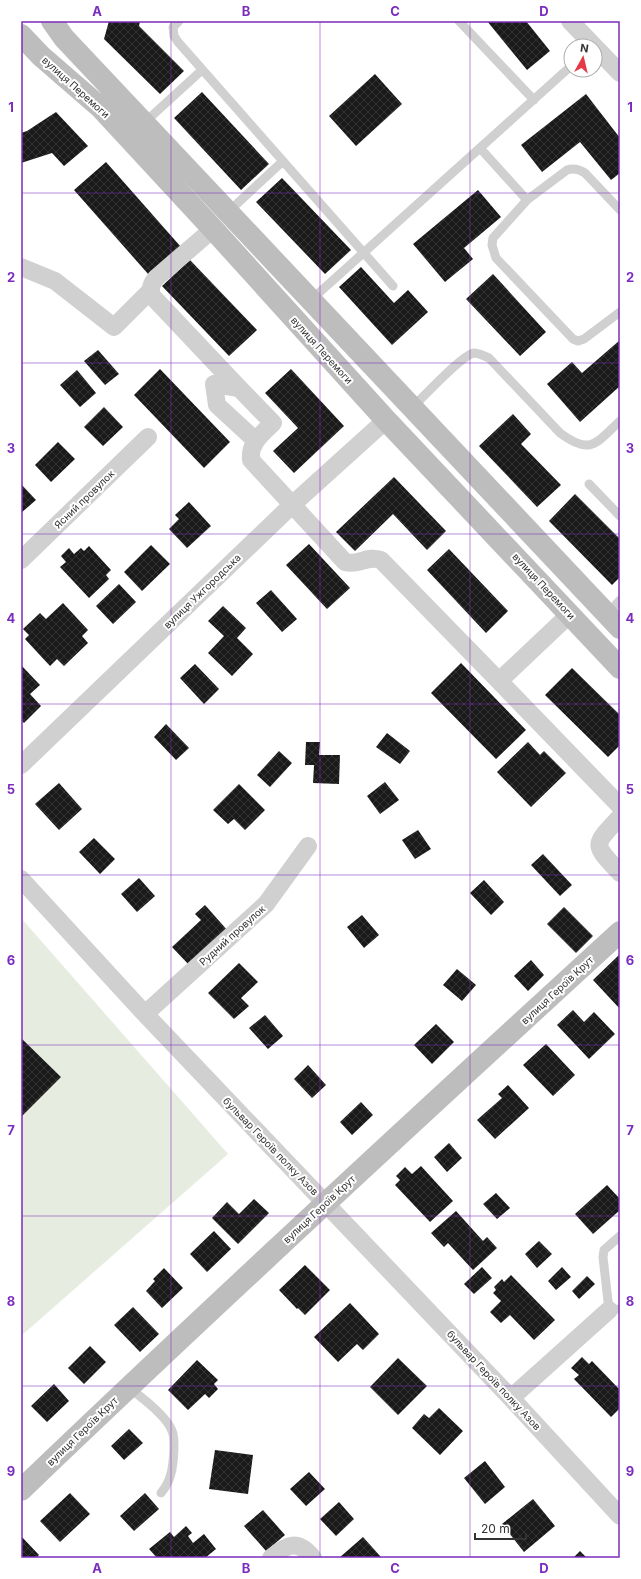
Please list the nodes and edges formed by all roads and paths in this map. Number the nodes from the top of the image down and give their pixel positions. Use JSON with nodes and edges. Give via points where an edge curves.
{"nodes":[{"id":1,"x":179,"y":21,"type":"edge"},
{"id":2,"x":459,"y":21,"type":"edge"},
{"id":3,"x":570,"y":21,"type":"edge"},
{"id":4,"x":58,"y":29,"type":"edge"},
{"id":5,"x":21,"y":35,"type":"edge"},
{"id":6,"x":586,"y":38,"type":"edge"},
{"id":7,"x":31,"y":55,"type":"edge"},
{"id":8,"x":603,"y":55,"type":"edge"},
{"id":9,"x":202,"y":70,"type":"junction"},
{"id":10,"x":563,"y":73,"type":"edge"},
{"id":11,"x":620,"y":73,"type":"edge"},
{"id":12,"x":534,"y":100,"type":"junction"},
{"id":13,"x":144,"y":123,"type":"junction"},
{"id":14,"x":480,"y":148,"type":"junction"},
{"id":15,"x":283,"y":160,"type":"junction"},
{"id":16,"x":527,"y":200,"type":"junction"},
{"id":17,"x":620,"y":210,"type":"edge"},
{"id":18,"x":228,"y":212,"type":"junction"},
{"id":19,"x":213,"y":229,"type":"junction"},
{"id":20,"x":364,"y":252,"type":"junction"},
{"id":21,"x":21,"y":267,"type":"edge"},
{"id":22,"x":393,"y":286,"type":"dead end"},
{"id":23,"x":150,"y":290,"type":"junction"},
{"id":24,"x":311,"y":300,"type":"junction"},
{"id":25,"x":620,"y":312,"type":"edge"},
{"id":26,"x":239,"y":388,"type":"junction"},
{"id":27,"x":412,"y":408,"type":"junction"},
{"id":28,"x":386,"y":420,"type":"junction"},
{"id":29,"x":620,"y":421,"type":"edge"},
{"id":30,"x":148,"y":438,"type":"dead end"},
{"id":31,"x":255,"y":440,"type":"junction"},
{"id":32,"x":589,"y":484,"type":"dead end"},
{"id":33,"x":292,"y":505,"type":"junction"},
{"id":34,"x":620,"y":516,"type":"edge"},
{"id":35,"x":21,"y":560,"type":"edge"},
{"id":36,"x":570,"y":614,"type":"junction"},
{"id":37,"x":615,"y":614,"type":"edge"},
{"id":38,"x":620,"y":668,"type":"edge"},
{"id":39,"x":499,"y":681,"type":"junction"},
{"id":40,"x":21,"y":765,"type":"edge"},
{"id":41,"x":620,"y":806,"type":"edge"},
{"id":42,"x":620,"y":817,"type":"edge"},
{"id":43,"x":308,"y":846,"type":"dead end"},
{"id":44,"x":620,"y":872,"type":"edge"},
{"id":45,"x":21,"y":879,"type":"edge"},
{"id":46,"x":620,"y":932,"type":"edge"},
{"id":47,"x":145,"y":1014,"type":"junction"},
{"id":48,"x":325,"y":1203,"type":"junction"},
{"id":49,"x":620,"y":1236,"type":"edge"},
{"id":50,"x":615,"y":1309,"type":"edge"},
{"id":51,"x":128,"y":1387,"type":"junction"},
{"id":52,"x":511,"y":1398,"type":"junction"},
{"id":53,"x":21,"y":1490,"type":"edge"},
{"id":54,"x":161,"y":1493,"type":"dead end"},
{"id":55,"x":620,"y":1516,"type":"edge"},
{"id":56,"x":271,"y":1558,"type":"edge"},
{"id":57,"x":313,"y":1558,"type":"edge"}],
"edges":[{"from":1,"to":9,"type":"lane","via":[[173,27],[174,36]]},
{"from":2,"to":12,"type":"lane"},
{"from":3,"to":6,"type":"street"},
{"from":4,"to":7,"type":"main road"},
{"from":4,"to":13,"type":"main road"},
{"from":5,"to":7,"type":"main road","name":"вулиця Перемоги"},
{"from":7,"to":19,"type":"main road","name":"вулиця Перемоги","via":[[102,108]]},
{"from":8,"to":11,"type":"street"},
{"from":9,"to":13,"type":"lane"},
{"from":9,"to":15,"type":"lane"},
{"from":10,"to":12,"type":"lane"},
{"from":12,"to":14,"type":"lane"},
{"from":13,"to":18,"type":"main road"},
{"from":14,"to":16,"type":"lane"},
{"from":14,"to":20,"type":"lane"},
{"from":15,"to":18,"type":"lane"},
{"from":15,"to":20,"type":"lane"},
{"from":16,"to":17,"type":"lane","via":[[567,170],[581,170]]},
{"from":16,"to":25,"type":"lane","via":[[493,238],[492,246],[496,258],[569,335],[578,341],[584,340]]},
{"from":18,"to":24,"type":"main road"},
{"from":19,"to":23,"type":"street","via":[[156,278]]},
{"from":19,"to":28,"type":"main road","name":"вулиця Перемоги"},
{"from":20,"to":22,"type":"lane"},
{"from":20,"to":24,"type":"lane"},
{"from":21,"to":23,"type":"street","via":[[55,281],[114,327]]},
{"from":23,"to":26,"type":"street","via":[[152,296]]},
{"from":24,"to":27,"type":"main road"},
{"from":26,"to":31,"type":"street","via":[[273,423]]},
{"from":26,"to":31,"type":"street","via":[[214,384],[217,405]]},
{"from":27,"to":29,"type":"lane","via":[[462,360],[473,353],[489,358],[560,433],[571,441],[581,445],[598,442]]},
{"from":27,"to":37,"type":"main road"},
{"from":28,"to":33,"type":"street","name":"вулиця Ужгородська"},
{"from":28,"to":36,"type":"main road","name":"вулиця Перемоги"},
{"from":30,"to":35,"type":"street","name":"Ясний провулок"},
{"from":31,"to":33,"type":"street","via":[[251,449],[251,460]]},
{"from":32,"to":34,"type":"lane"},
{"from":33,"to":39,"type":"street","via":[[345,562],[352,564],[374,557],[381,560]]},
{"from":33,"to":40,"type":"street","name":"вулиця Ужгородська"},
{"from":36,"to":38,"type":"main road","name":"вулиця Перемоги"},
{"from":36,"to":39,"type":"street"},
{"from":39,"to":41,"type":"street"},
{"from":42,"to":44,"type":"street","via":[[600,839],[599,847],[601,853]]},
{"from":43,"to":47,"type":"street","name":"Рудний провулок","via":[[266,904]]},
{"from":45,"to":47,"type":"street","name":"бульвар Героїв полку Азов"},
{"from":46,"to":48,"type":"main road","name":"вулиця Героїв Крут"},
{"from":47,"to":48,"type":"street","name":"бульвар Героїв полку Азов"},
{"from":48,"to":51,"type":"main road","name":"вулиця Героїв Крут"},
{"from":48,"to":52,"type":"street","name":"бульвар Героїв полку Азов"},
{"from":49,"to":50,"type":"lane","via":[[604,1250],[603,1257]]},
{"from":50,"to":52,"type":"street"},
{"from":51,"to":53,"type":"main road","name":"вулиця Героїв Крут"},
{"from":51,"to":54,"type":"lane","via":[[164,1418],[173,1432],[175,1447],[171,1476]]},
{"from":52,"to":55,"type":"street","name":"бульвар Героїв полку Азов"},
{"from":56,"to":57,"type":"street","via":[[289,1545],[300,1546]]}]}
